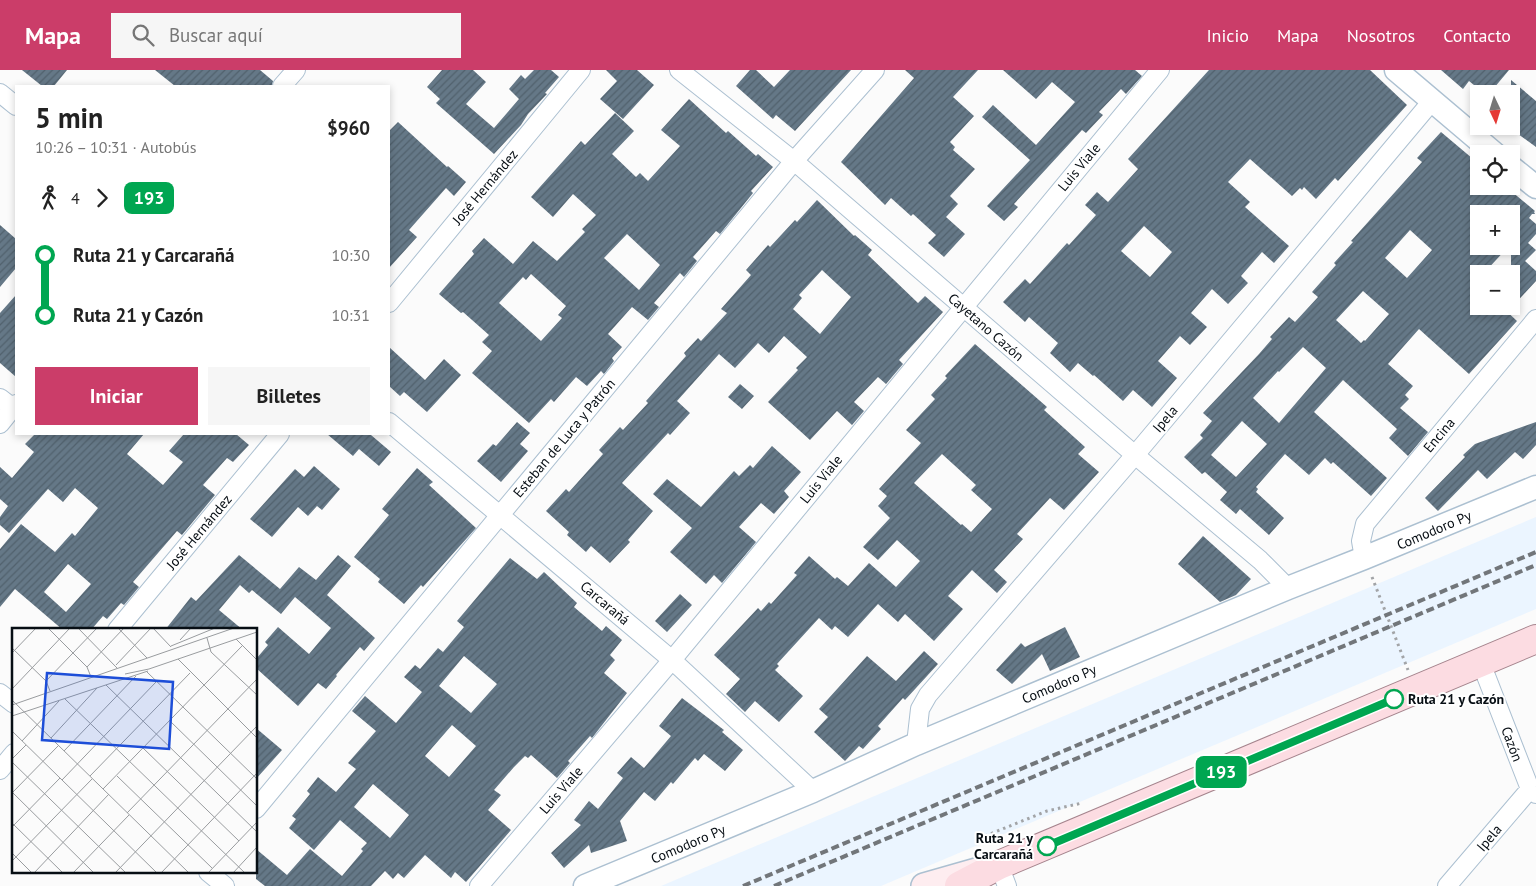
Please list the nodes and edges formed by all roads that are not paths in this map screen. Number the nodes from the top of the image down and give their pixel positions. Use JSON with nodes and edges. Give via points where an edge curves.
{"nodes":[{"id":1,"x":296,"y":70,"type":"edge"},
{"id":2,"x":581,"y":70,"type":"edge"},
{"id":3,"x":680,"y":70,"type":"edge"},
{"id":4,"x":876,"y":70,"type":"edge"},
{"id":5,"x":1160,"y":70,"type":"edge"},
{"id":6,"x":1396,"y":70,"type":"edge"},
{"id":7,"x":283,"y":85,"type":"edge"},
{"id":8,"x":0,"y":93,"type":"edge"},
{"id":9,"x":1432,"y":101,"type":"junction"},
{"id":10,"x":15,"y":105,"type":"edge"},
{"id":11,"x":1484,"y":145,"type":"edge"},
{"id":12,"x":794,"y":161,"type":"junction"},
{"id":13,"x":1520,"y":174,"type":"edge"},
{"id":14,"x":1536,"y":187,"type":"edge"},
{"id":15,"x":390,"y":302,"type":"edge"},
{"id":16,"x":963,"y":307,"type":"junction"},
{"id":17,"x":1536,"y":319,"type":"edge"},
{"id":18,"x":10,"y":403,"type":"edge"},
{"id":19,"x":390,"y":423,"type":"edge"},
{"id":20,"x":0,"y":424,"type":"edge"},
{"id":21,"x":279,"y":435,"type":"edge"},
{"id":22,"x":1135,"y":455,"type":"junction"},
{"id":23,"x":1536,"y":487,"type":"edge"},
{"id":24,"x":500,"y":514,"type":"junction"},
{"id":25,"x":1364,"y":558,"type":"junction"},
{"id":26,"x":1288,"y":588,"type":"junction"},
{"id":27,"x":119,"y":628,"type":"edge"},
{"id":28,"x":1536,"y":639,"type":"edge"},
{"id":29,"x":672,"y":660,"type":"junction"},
{"id":30,"x":1481,"y":663,"type":"junction"},
{"id":31,"x":0,"y":693,"type":"edge"},
{"id":32,"x":12,"y":702,"type":"edge"},
{"id":33,"x":916,"y":744,"type":"junction"},
{"id":34,"x":12,"y":755,"type":"edge"},
{"id":35,"x":0,"y":770,"type":"edge"},
{"id":36,"x":813,"y":791,"type":"junction"},
{"id":37,"x":1533,"y":792,"type":"edge"},
{"id":38,"x":258,"y":807,"type":"edge"},
{"id":39,"x":210,"y":874,"type":"edge"},
{"id":40,"x":1003,"y":876,"type":"edge"},
{"id":41,"x":224,"y":886,"type":"edge"},
{"id":42,"x":479,"y":886,"type":"edge"},
{"id":43,"x":585,"y":886,"type":"edge"},
{"id":44,"x":924,"y":886,"type":"edge"},
{"id":45,"x":959,"y":886,"type":"edge"},
{"id":46,"x":1447,"y":886,"type":"edge"}],
"edges":[{"from":1,"to":7,"type":"street"},
{"from":2,"to":15,"type":"street","name":"José Hernández"},
{"from":3,"to":12,"type":"street","name":"Cayetano Cazón"},
{"from":4,"to":12,"type":"street","name":"Esteban de Luca y Patrón"},
{"from":5,"to":16,"type":"street","name":"Luis Viale"},
{"from":6,"to":9,"type":"street"},
{"from":8,"to":10,"type":"street"},
{"from":9,"to":11,"type":"street"},
{"from":9,"to":22,"type":"street","name":"Ipela"},
{"from":12,"to":16,"type":"street","name":"Cayetano Cazón"},
{"from":12,"to":24,"type":"street","name":"Esteban de Luca y Patrón"},
{"from":13,"to":14,"type":"street"},
{"from":16,"to":22,"type":"street","name":"Cayetano Cazón"},
{"from":16,"to":29,"type":"street","name":"Luis Viale"},
{"from":17,"to":25,"type":"street","name":"Encina","via":[[1365,524],[1361,542]]},
{"from":18,"to":20,"type":"street"},
{"from":19,"to":24,"type":"street","name":"Carcarañá"},
{"from":21,"to":27,"type":"street","name":"José Hernández"},
{"from":22,"to":26,"type":"street","name":"Cayetano Cazón","via":[[1260,560]]},
{"from":22,"to":33,"type":"street","name":"Ipela","via":[[928,695],[920,708]]},
{"from":23,"to":25,"type":"street","name":"Comodoro Py"},
{"from":24,"to":29,"type":"street","name":"Carcarañá"},
{"from":24,"to":38,"type":"street","name":"Esteban de Luca y Patrón"},
{"from":25,"to":26,"type":"street","name":"Comodoro Py"},
{"from":26,"to":33,"type":"street","name":"Comodoro Py"},
{"from":28,"to":30,"type":"main road"},
{"from":29,"to":36,"type":"street","name":"Carcarañá"},
{"from":29,"to":42,"type":"street","name":"Luis Viale"},
{"from":30,"to":37,"type":"street","name":"Cazón"},
{"from":30,"to":40,"type":"main road"},
{"from":31,"to":32,"type":"street"},
{"from":33,"to":36,"type":"street","name":"Comodoro Py"},
{"from":34,"to":35,"type":"street"},
{"from":36,"to":43,"type":"street","name":"Comodoro Py"},
{"from":37,"to":46,"type":"street","name":"Ipela"},
{"from":39,"to":41,"type":"street"},
{"from":40,"to":44,"type":"main road"},
{"from":40,"to":45,"type":"main road"}]}
